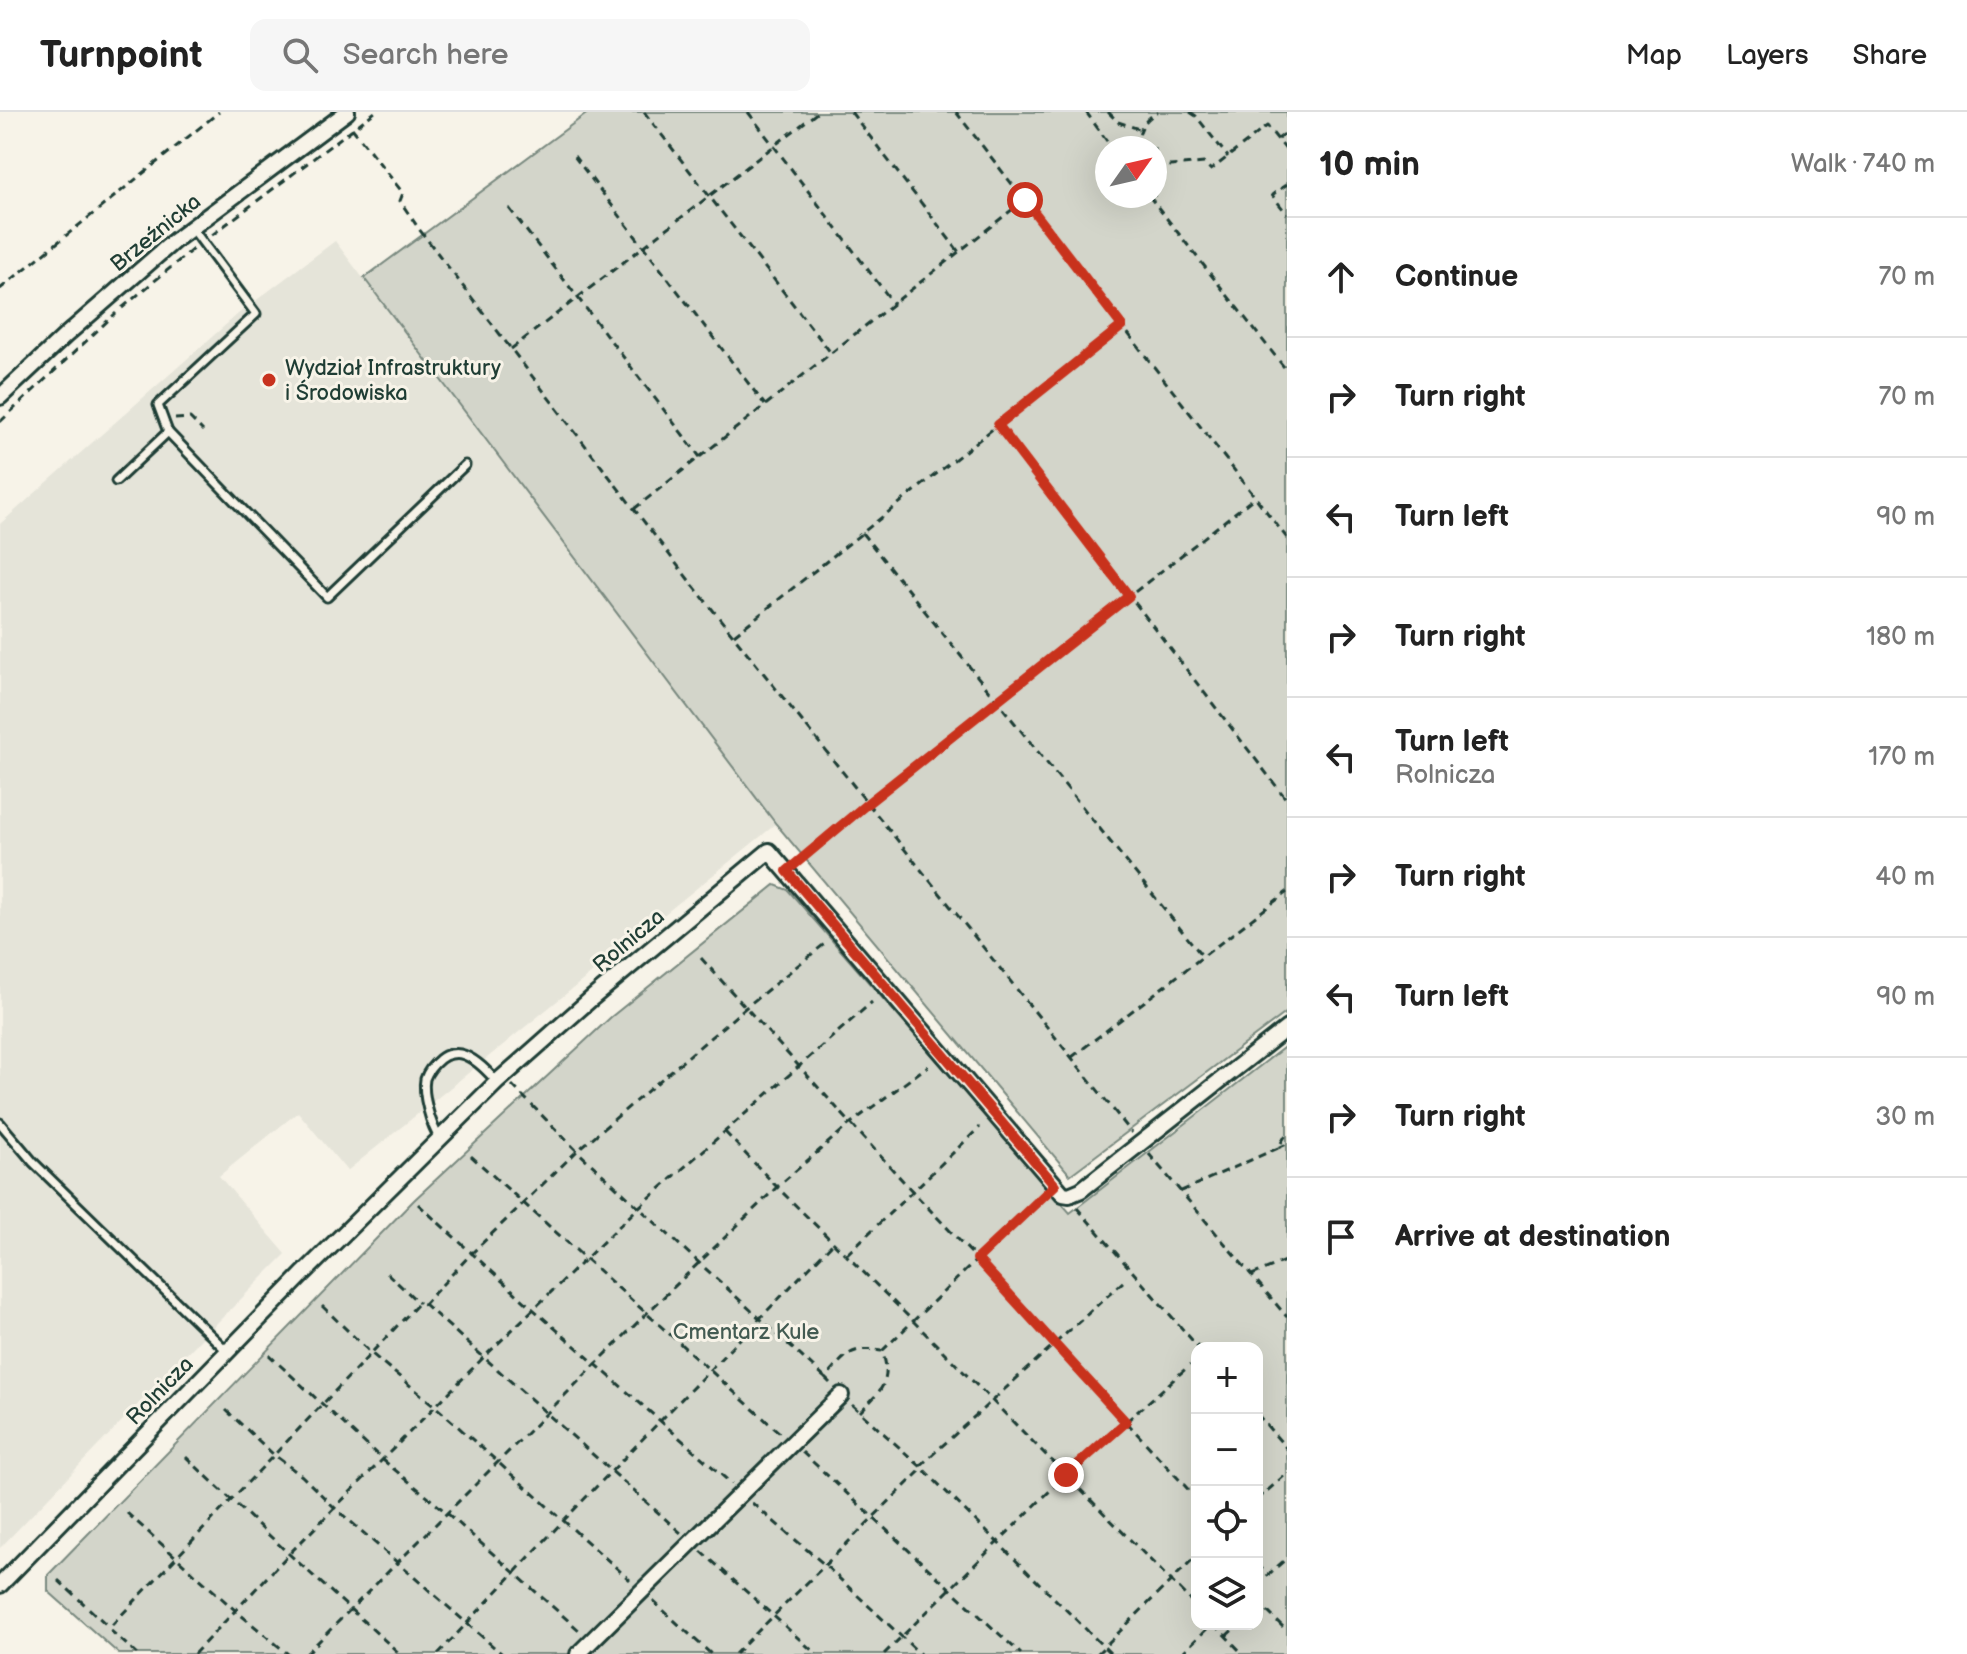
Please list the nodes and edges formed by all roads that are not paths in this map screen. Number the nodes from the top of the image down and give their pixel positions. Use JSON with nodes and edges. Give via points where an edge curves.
{"nodes":[{"id":1,"x":345,"y":114,"type":"edge"},
{"id":2,"x":192,"y":228,"type":"junction"},
{"id":3,"x":0,"y":397,"type":"edge"},
{"id":4,"x":168,"y":432,"type":"junction"},
{"id":5,"x":465,"y":465,"type":"dead end"},
{"id":6,"x":116,"y":481,"type":"dead end"},
{"id":7,"x":1287,"y":1028,"type":"edge"},
{"id":8,"x":501,"y":1079,"type":"junction"},
{"id":9,"x":0,"y":1123,"type":"edge"},
{"id":10,"x":440,"y":1139,"type":"junction"},
{"id":11,"x":228,"y":1352,"type":"junction"},
{"id":12,"x":841,"y":1395,"type":"road end"},
{"id":13,"x":0,"y":1585,"type":"edge"},
{"id":14,"x":578,"y":1654,"type":"edge"}],
"edges":[{"from":1,"to":2,"type":"street","name":"Brzeźnicka"},
{"from":2,"to":3,"type":"street","name":"Brzeźnicka"},
{"from":2,"to":4,"type":"lane","via":[[256,314],[158,405]]},
{"from":4,"to":5,"type":"lane","via":[[327,597]]},
{"from":4,"to":6,"type":"lane"},
{"from":7,"to":8,"type":"street","name":"Rolnicza","via":[[1069,1195],[769,851]]},
{"from":8,"to":10,"type":"street","name":"Rolnicza"},
{"from":8,"to":10,"type":"lane","via":[[462,1054],[445,1055],[432,1066],[425,1080],[426,1095]]},
{"from":9,"to":11,"type":"lane","via":[[33,1162]]},
{"from":10,"to":11,"type":"street","name":"Rolnicza"},
{"from":11,"to":13,"type":"street","name":"Rolnicza"},
{"from":12,"to":14,"type":"street"}]}
